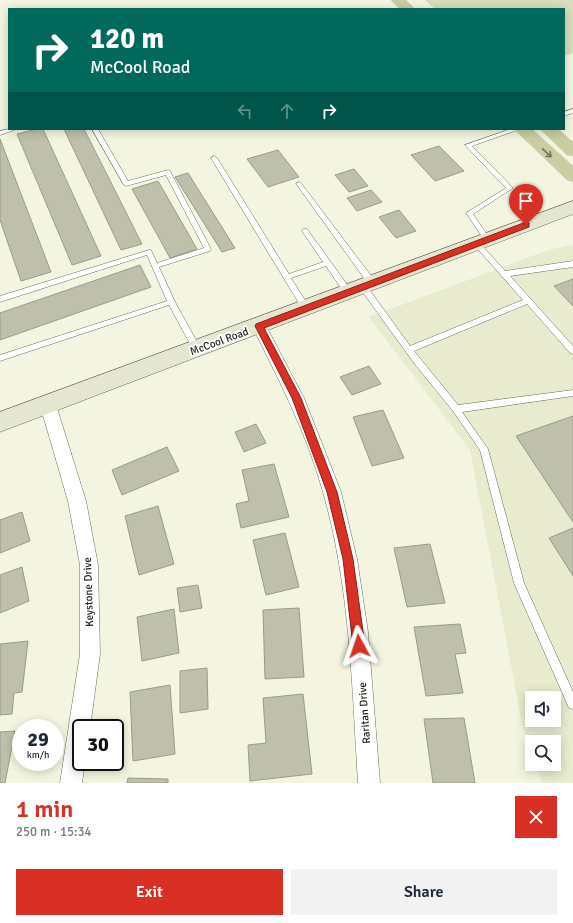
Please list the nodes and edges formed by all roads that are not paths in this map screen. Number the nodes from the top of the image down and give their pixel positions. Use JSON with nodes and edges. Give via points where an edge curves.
{"nodes":[{"id":1,"x":398,"y":0,"type":"edge"},
{"id":2,"x":407,"y":8,"type":"edge"},
{"id":3,"x":10,"y":130,"type":"edge"},
{"id":4,"x":96,"y":130,"type":"edge"},
{"id":5,"x":514,"y":130,"type":"edge"},
{"id":6,"x":523,"y":130,"type":"edge"},
{"id":7,"x":549,"y":130,"type":"edge"},
{"id":8,"x":0,"y":133,"type":"edge"},
{"id":9,"x":573,"y":151,"type":"edge"},
{"id":10,"x":214,"y":158,"type":"dead end"},
{"id":11,"x":573,"y":176,"type":"edge"},
{"id":12,"x":299,"y":184,"type":"dead end"},
{"id":13,"x":573,"y":207,"type":"edge"},
{"id":14,"x":305,"y":231,"type":"dead end"},
{"id":15,"x":482,"y":242,"type":"junction"},
{"id":16,"x":328,"y":263,"type":"junction"},
{"id":17,"x":573,"y":264,"type":"edge"},
{"id":18,"x":155,"y":266,"type":"junction"},
{"id":19,"x":503,"y":274,"type":"junction"},
{"id":20,"x":287,"y":277,"type":"junction"},
{"id":21,"x":361,"y":287,"type":"junction"},
{"id":22,"x":0,"y":299,"type":"edge"},
{"id":23,"x":528,"y":301,"type":"junction"},
{"id":24,"x":171,"y":302,"type":"junction"},
{"id":25,"x":306,"y":308,"type":"junction"},
{"id":26,"x":259,"y":326,"type":"junction"},
{"id":27,"x":198,"y":349,"type":"junction"},
{"id":28,"x":409,"y":350,"type":"junction"},
{"id":29,"x":573,"y":351,"type":"edge"},
{"id":30,"x":0,"y":358,"type":"edge"},
{"id":31,"x":573,"y":393,"type":"edge"},
{"id":32,"x":48,"y":405,"type":"junction"},
{"id":33,"x":456,"y":409,"type":"junction"},
{"id":34,"x":0,"y":422,"type":"edge"},
{"id":35,"x":573,"y":704,"type":"edge"},
{"id":36,"x":71,"y":783,"type":"edge"},
{"id":37,"x":369,"y":783,"type":"edge"}],
"edges":[{"from":1,"to":2,"type":"main road"},
{"from":3,"to":8,"type":"lane"},
{"from":4,"to":18,"type":"lane","via":[[126,184],[168,172],[208,249]]},
{"from":5,"to":15,"type":"lane","via":[[468,145],[510,188],[469,214]]},
{"from":6,"to":11,"type":"main road","one_way":true},
{"from":7,"to":9,"type":"main road"},
{"from":10,"to":20,"type":"lane"},
{"from":12,"to":21,"type":"lane"},
{"from":13,"to":15,"type":"street","name":"McCool Road"},
{"from":14,"to":16,"type":"lane"},
{"from":15,"to":19,"type":"lane"},
{"from":15,"to":21,"type":"street","name":"McCool Road"},
{"from":16,"to":20,"type":"lane"},
{"from":16,"to":21,"type":"lane"},
{"from":17,"to":19,"type":"lane"},
{"from":18,"to":22,"type":"lane","via":[[149,252]]},
{"from":18,"to":24,"type":"lane"},
{"from":19,"to":23,"type":"lane"},
{"from":20,"to":25,"type":"lane"},
{"from":21,"to":25,"type":"street","name":"McCool Road"},
{"from":21,"to":28,"type":"lane"},
{"from":23,"to":28,"type":"lane"},
{"from":23,"to":29,"type":"lane"},
{"from":24,"to":27,"type":"lane"},
{"from":24,"to":30,"type":"lane"},
{"from":25,"to":26,"type":"street","name":"McCool Road"},
{"from":26,"to":27,"type":"street","name":"McCool Road"},
{"from":26,"to":37,"type":"street","name":"Raritan Drive","via":[[296,398],[332,492],[344,544],[358,632]]},
{"from":27,"to":32,"type":"street","name":"McCool Road"},
{"from":28,"to":33,"type":"lane"},
{"from":31,"to":33,"type":"lane"},
{"from":32,"to":34,"type":"street","name":"McCool Road"},
{"from":32,"to":36,"type":"street","name":"Keystone Drive","via":[[77,501],[89,565],[90,654]]},
{"from":33,"to":35,"type":"lane","via":[[484,449],[519,583]]}]}
